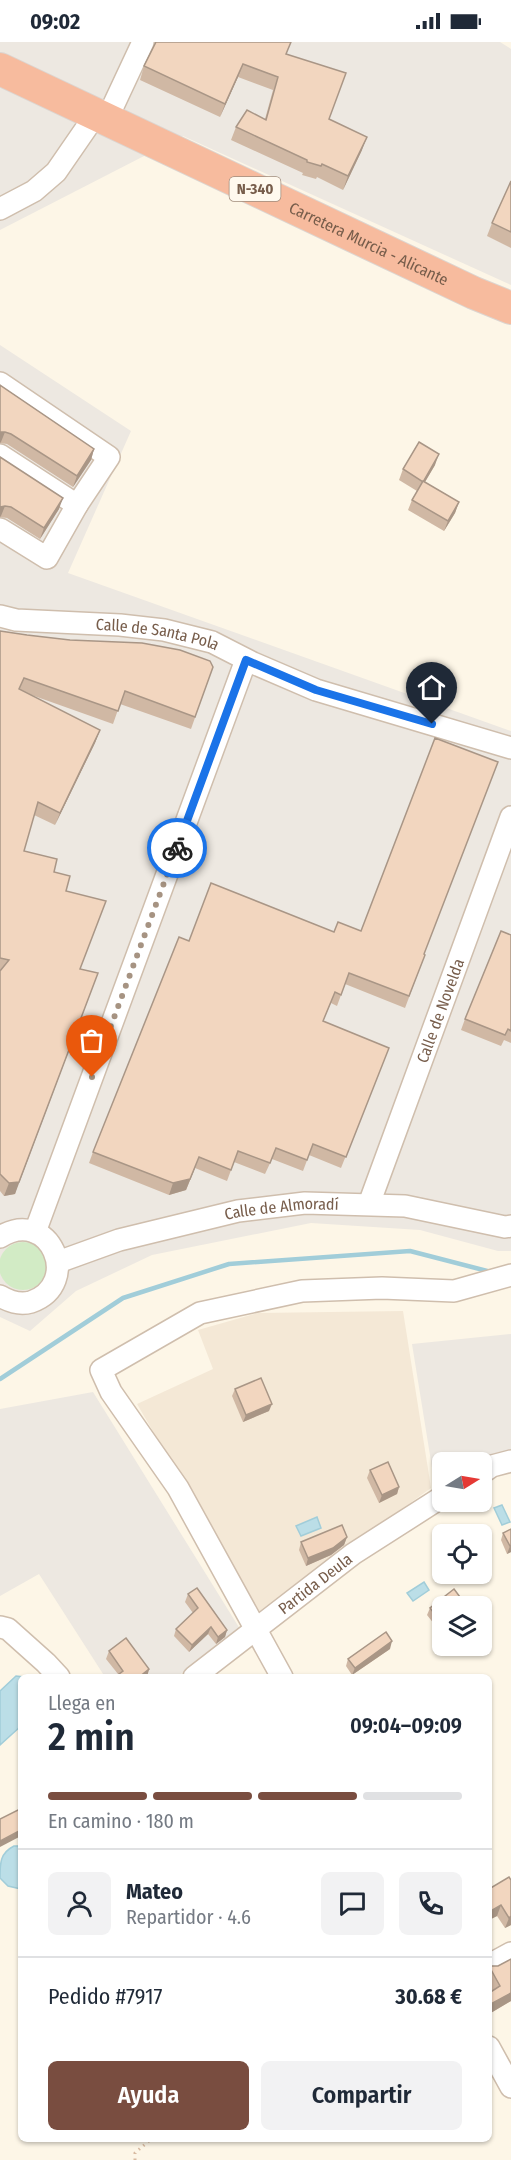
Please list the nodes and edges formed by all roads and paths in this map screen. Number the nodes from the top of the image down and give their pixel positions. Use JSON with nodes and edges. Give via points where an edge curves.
{"nodes":[{"id":1,"x":143,"y":42,"type":"edge"},
{"id":2,"x":0,"y":69,"type":"edge"},
{"id":3,"x":102,"y":116,"type":"junction"},
{"id":4,"x":0,"y":209,"type":"edge"},
{"id":5,"x":511,"y":308,"type":"edge"},
{"id":6,"x":0,"y":383,"type":"edge"},
{"id":7,"x":0,"y":455,"type":"edge"},
{"id":8,"x":77,"y":505,"type":"junction"},
{"id":9,"x":0,"y":529,"type":"edge"},
{"id":10,"x":0,"y":616,"type":"edge"},
{"id":11,"x":246,"y":660,"type":"junction"},
{"id":12,"x":511,"y":748,"type":"edge"},
{"id":13,"x":511,"y":817,"type":"edge"},
{"id":14,"x":369,"y":1204,"type":"junction"},
{"id":15,"x":511,"y":1226,"type":"edge"},
{"id":16,"x":35,"y":1232,"type":"junction"},
{"id":17,"x":2,"y":1233,"type":"edge"},
{"id":18,"x":58,"y":1262,"type":"junction"},
{"id":19,"x":511,"y":1275,"type":"edge"},
{"id":20,"x":0,"y":1296,"type":"edge"},
{"id":21,"x":511,"y":1461,"type":"edge"},
{"id":22,"x":492,"y":1466,"type":"edge"},
{"id":23,"x":432,"y":1503,"type":"edge"},
{"id":24,"x":0,"y":1627,"type":"edge"},
{"id":25,"x":255,"y":1628,"type":"junction"},
{"id":26,"x":56,"y":1674,"type":"edge"},
{"id":27,"x":198,"y":1674,"type":"edge"},
{"id":28,"x":280,"y":1674,"type":"edge"},
{"id":29,"x":511,"y":1953,"type":"edge"},
{"id":30,"x":492,"y":1963,"type":"edge"},
{"id":31,"x":492,"y":2052,"type":"edge"},
{"id":32,"x":511,"y":2087,"type":"edge"},
{"id":33,"x":148,"y":2142,"type":"edge"},
{"id":34,"x":135,"y":2160,"type":"edge"}],
"edges":[{"from":1,"to":3,"type":"street"},
{"from":2,"to":3,"type":"highway","name":"Carretera Murcia - Alicante","number":"N-340"},
{"from":3,"to":4,"type":"street","via":[[56,172],[34,191]]},
{"from":3,"to":5,"type":"highway","name":"Carretera Murcia - Alicante","number":"N-340"},
{"from":6,"to":8,"type":"street","via":[[109,457]]},
{"from":7,"to":8,"type":"street"},
{"from":8,"to":9,"type":"street","via":[[47,558]]},
{"from":10,"to":11,"type":"street","name":"Calle de Santa Pola","via":[[164,630],[212,642]]},
{"from":11,"to":12,"type":"street","name":"Calle de Santa Pola","via":[[316,690]]},
{"from":11,"to":16,"type":"street"},
{"from":13,"to":14,"type":"street","name":"Calle de Novelda"},
{"from":14,"to":15,"type":"street","name":"Calle de Almoradí","via":[[405,1206]]},
{"from":14,"to":18,"type":"street","name":"Calle de Almoradí","via":[[305,1203],[238,1211],[118,1240]]},
{"from":16,"to":17,"type":"street","via":[[22,1229]]},
{"from":16,"to":18,"type":"street","via":[[51,1245]]},
{"from":18,"to":20,"type":"street","via":[[49,1291],[39,1299],[18,1304]]},
{"from":19,"to":25,"type":"street","via":[[454,1291],[302,1291],[200,1313],[101,1370],[111,1392],[178,1488]]},
{"from":21,"to":22,"type":"street"},
{"from":23,"to":25,"type":"street","name":"Partida Deula","via":[[353,1554]]},
{"from":24,"to":26,"type":"street","via":[[8,1629]]},
{"from":25,"to":27,"type":"street","name":"Partida Deula"},
{"from":25,"to":28,"type":"street"},
{"from":29,"to":30,"type":"street"},
{"from":31,"to":32,"type":"street"},
{"from":33,"to":34,"type":"path","via":[[135,2153]]}]}
